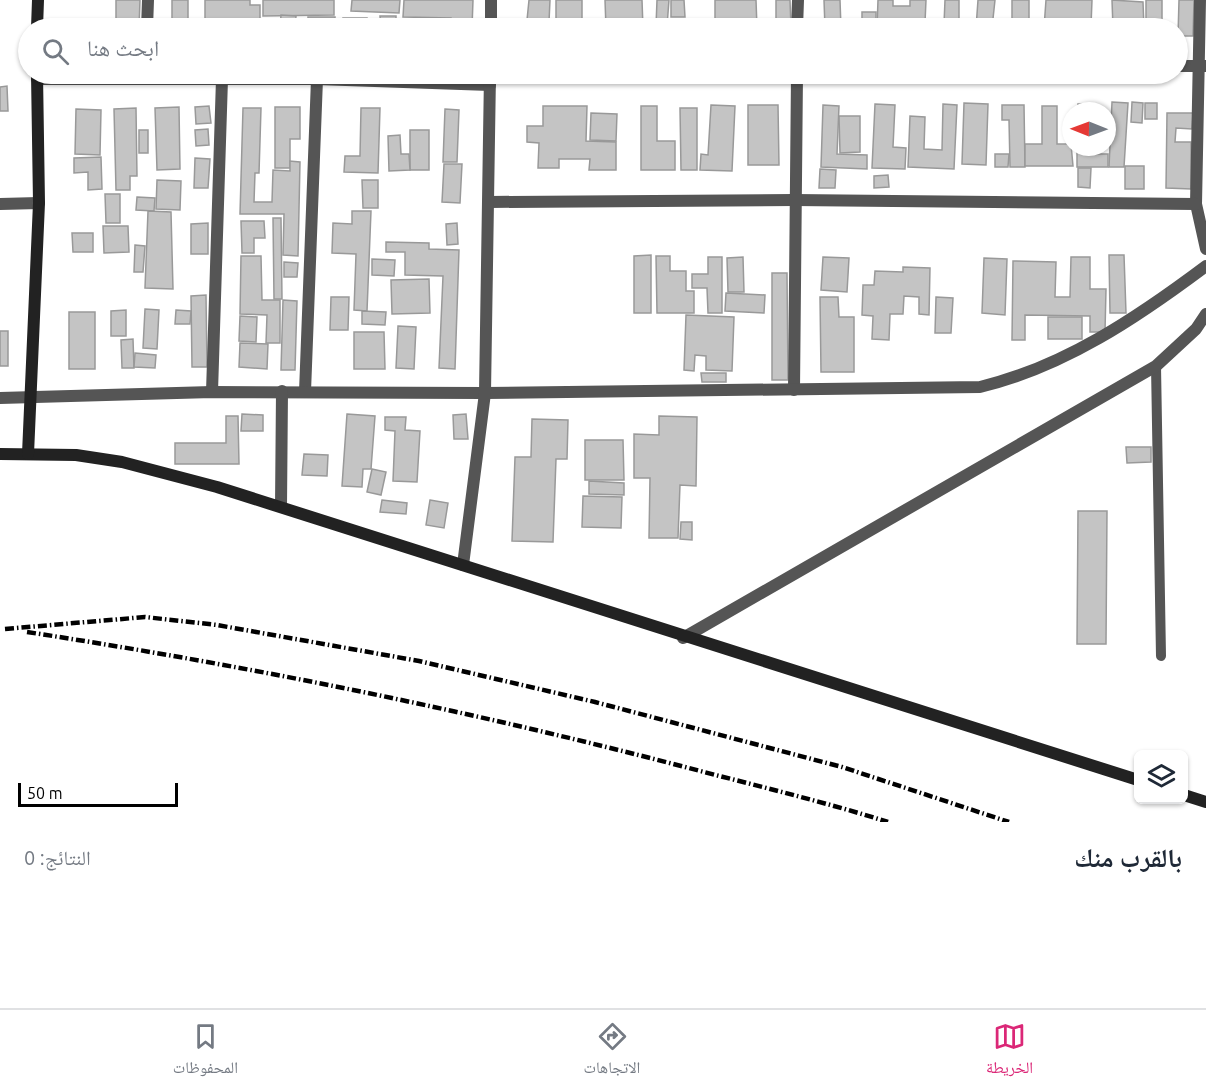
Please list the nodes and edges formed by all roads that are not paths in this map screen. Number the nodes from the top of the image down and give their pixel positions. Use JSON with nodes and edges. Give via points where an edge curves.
{"nodes":[{"id":1,"x":38,"y":0,"type":"edge"},
{"id":2,"x":148,"y":0,"type":"edge"},
{"id":3,"x":491,"y":0,"type":"edge"},
{"id":4,"x":798,"y":0,"type":"edge"},
{"id":5,"x":1200,"y":0,"type":"edge"},
{"id":6,"x":37,"y":18,"type":"edge"},
{"id":7,"x":147,"y":18,"type":"edge"},
{"id":8,"x":491,"y":18,"type":"edge"},
{"id":9,"x":797,"y":18,"type":"edge"},
{"id":10,"x":1203,"y":66,"type":"edge"},
{"id":11,"x":37,"y":84,"type":"edge"},
{"id":12,"x":222,"y":84,"type":"edge"},
{"id":13,"x":317,"y":84,"type":"edge"},
{"id":14,"x":490,"y":84,"type":"edge"},
{"id":15,"x":797,"y":84,"type":"edge"},
{"id":16,"x":794,"y":200,"type":"junction"},
{"id":17,"x":39,"y":202,"type":"junction"},
{"id":18,"x":490,"y":202,"type":"junction"},
{"id":19,"x":0,"y":204,"type":"edge"},
{"id":20,"x":1196,"y":204,"type":"junction"},
{"id":21,"x":1206,"y":249,"type":"edge"},
{"id":22,"x":1206,"y":266,"type":"edge"},
{"id":23,"x":1206,"y":314,"type":"edge"},
{"id":24,"x":1156,"y":366,"type":"junction"},
{"id":25,"x":794,"y":390,"type":"junction"},
{"id":26,"x":282,"y":391,"type":"junction"},
{"id":27,"x":212,"y":392,"type":"junction"},
{"id":28,"x":305,"y":392,"type":"junction"},
{"id":29,"x":486,"y":393,"type":"junction"},
{"id":30,"x":0,"y":398,"type":"edge"},
{"id":31,"x":31,"y":398,"type":"junction"},
{"id":32,"x":0,"y":454,"type":"edge"},
{"id":33,"x":27,"y":454,"type":"junction"},
{"id":34,"x":281,"y":506,"type":"junction"},
{"id":35,"x":463,"y":565,"type":"junction"},
{"id":36,"x":683,"y":638,"type":"junction"},
{"id":37,"x":1161,"y":656,"type":"dead end"},
{"id":38,"x":1134,"y":779,"type":"edge"},
{"id":39,"x":1188,"y":796,"type":"edge"},
{"id":40,"x":1206,"y":802,"type":"edge"}],
"edges":[{"from":1,"to":6,"type":"main road"},
{"from":2,"to":7,"type":"street"},
{"from":3,"to":8,"type":"street"},
{"from":4,"to":9,"type":"street"},
{"from":5,"to":10,"type":"street"},
{"from":10,"to":20,"type":"street"},
{"from":11,"to":17,"type":"main road"},
{"from":12,"to":27,"type":"street"},
{"from":13,"to":28,"type":"street"},
{"from":14,"to":18,"type":"street"},
{"from":15,"to":16,"type":"street"},
{"from":16,"to":18,"type":"street"},
{"from":16,"to":20,"type":"street"},
{"from":16,"to":25,"type":"street"},
{"from":17,"to":19,"type":"street"},
{"from":17,"to":31,"type":"main road","via":[[33,275]]},
{"from":18,"to":29,"type":"street"},
{"from":20,"to":21,"type":"street"},
{"from":22,"to":25,"type":"street","via":[[1104,337],[992,384]]},
{"from":23,"to":24,"type":"street","via":[[1196,329]]},
{"from":24,"to":36,"type":"street"},
{"from":24,"to":37,"type":"lane"},
{"from":25,"to":29,"type":"street"},
{"from":26,"to":27,"type":"street"},
{"from":26,"to":28,"type":"street"},
{"from":26,"to":34,"type":"street"},
{"from":27,"to":31,"type":"street"},
{"from":28,"to":29,"type":"street"},
{"from":29,"to":35,"type":"street"},
{"from":30,"to":31,"type":"street"},
{"from":31,"to":33,"type":"main road"},
{"from":32,"to":33,"type":"main road"},
{"from":33,"to":34,"type":"main road","via":[[76,455],[122,462]]},
{"from":34,"to":35,"type":"main road"},
{"from":35,"to":36,"type":"main road"},
{"from":36,"to":38,"type":"main road"},
{"from":39,"to":40,"type":"main road"}]}
